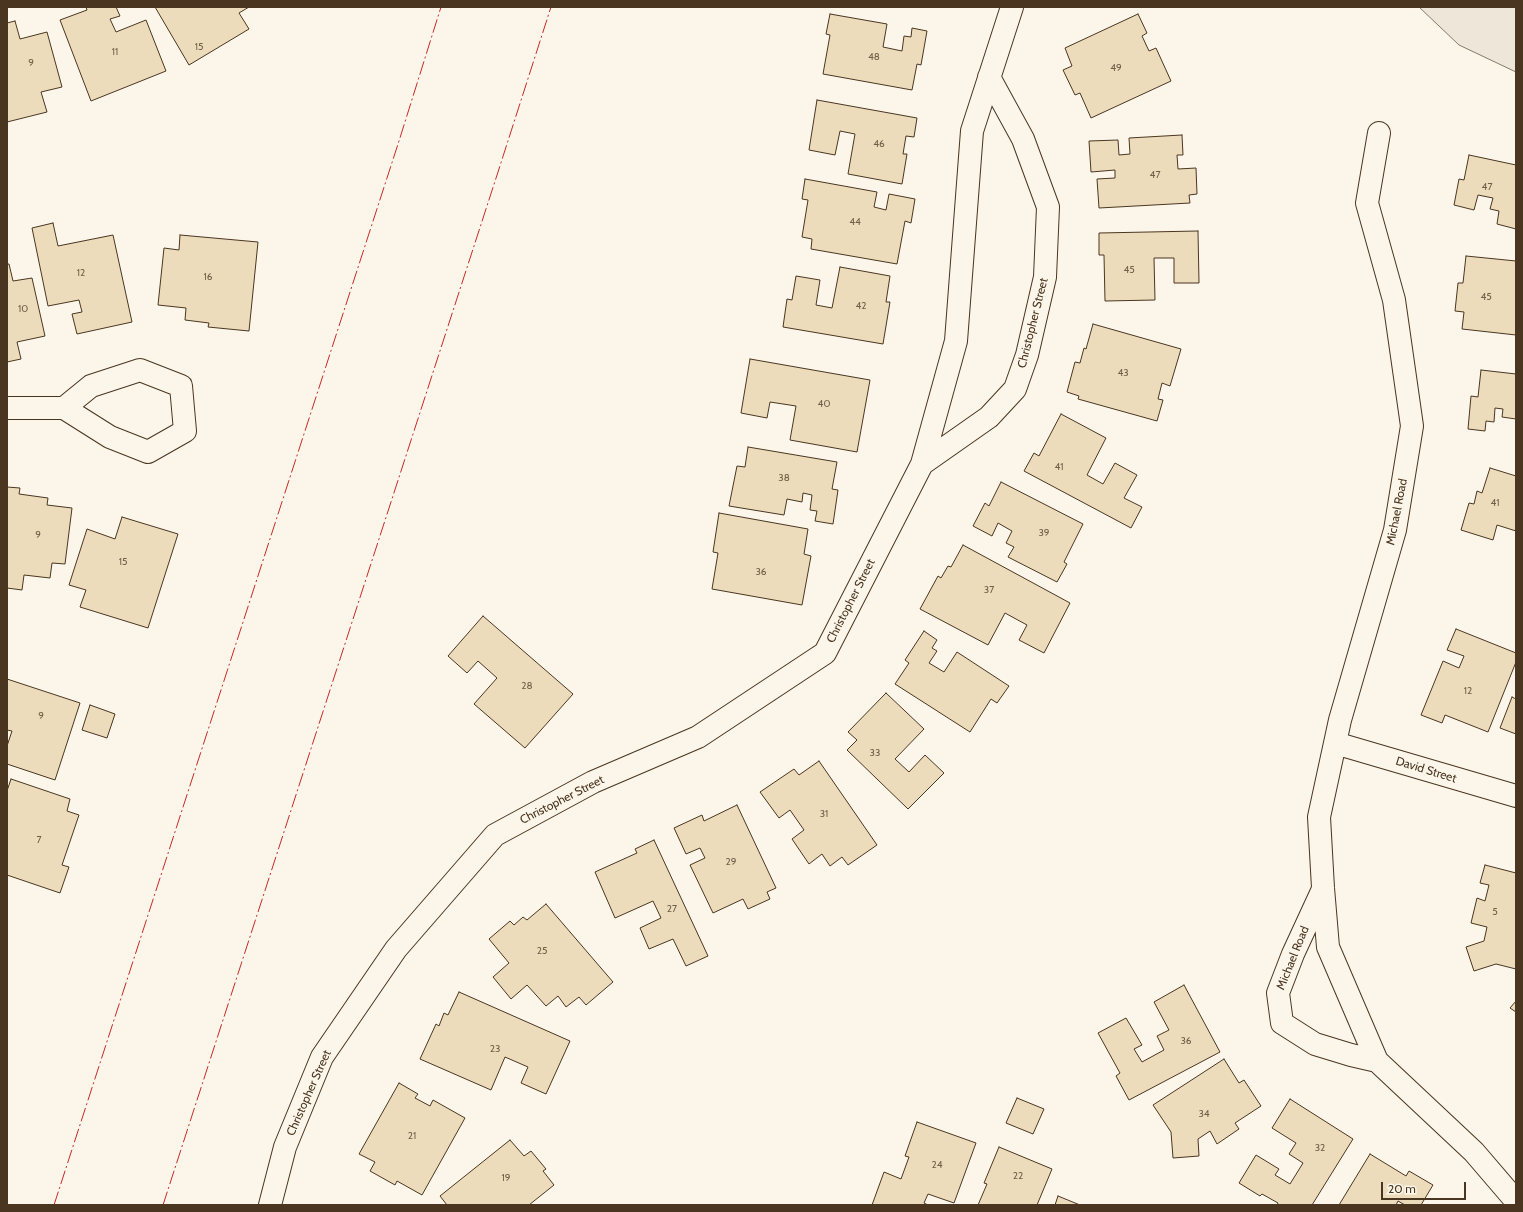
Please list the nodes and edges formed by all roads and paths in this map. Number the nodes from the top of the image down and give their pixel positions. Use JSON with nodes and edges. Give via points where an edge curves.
{"nodes":[{"id":1,"x":1012,"y":7,"type":"edge"},
{"id":2,"x":989,"y":77,"type":"junction"},
{"id":3,"x":1379,"y":133,"type":"dead end"},
{"id":4,"x":7,"y":408,"type":"edge"},
{"id":5,"x":64,"y":408,"type":"junction"},
{"id":6,"x":922,"y":464,"type":"junction"},
{"id":7,"x":1335,"y":743,"type":"junction"},
{"id":8,"x":1516,"y":796,"type":"edge"},
{"id":9,"x":1323,"y":888,"type":"junction"},
{"id":10,"x":1377,"y":1061,"type":"junction"},
{"id":11,"x":1516,"y":1201,"type":"edge"},
{"id":12,"x":270,"y":1205,"type":"edge"}],
"edges":[{"from":1,"to":2,"type":"street","name":"Christopher Street"},
{"from":2,"to":6,"type":"street","name":"Christopher Street","via":[[972,131],[956,341]]},
{"from":2,"to":6,"type":"street","name":"Christopher Street","via":[[1023,139],[1048,208],[1045,277],[1027,355],[1014,389],[990,417]]},
{"from":3,"to":7,"type":"street","name":"Michael Road","via":[[1367,203],[1394,300],[1412,426],[1395,530]]},
{"from":4,"to":5,"type":"street"},
{"from":5,"to":5,"type":"street","via":[[91,386],[140,370],[181,386],[185,431],[148,452],[110,437]]},
{"from":6,"to":12,"type":"street","name":"Christopher Street","via":[[825,653],[698,737],[593,782],[495,835],[396,949],[322,1057],[285,1147]]},
{"from":7,"to":8,"type":"street","name":"David Street"},
{"from":7,"to":9,"type":"street","name":"Michael Road","via":[[1319,817]]},
{"from":9,"to":10,"type":"street","name":"Michael Road","via":[[1328,947]]},
{"from":9,"to":10,"type":"street","name":"Michael Road","via":[[1278,993],[1282,1023],[1315,1044]]},
{"from":10,"to":11,"type":"street","name":"Michael Road","via":[[1474,1152]]}]}
